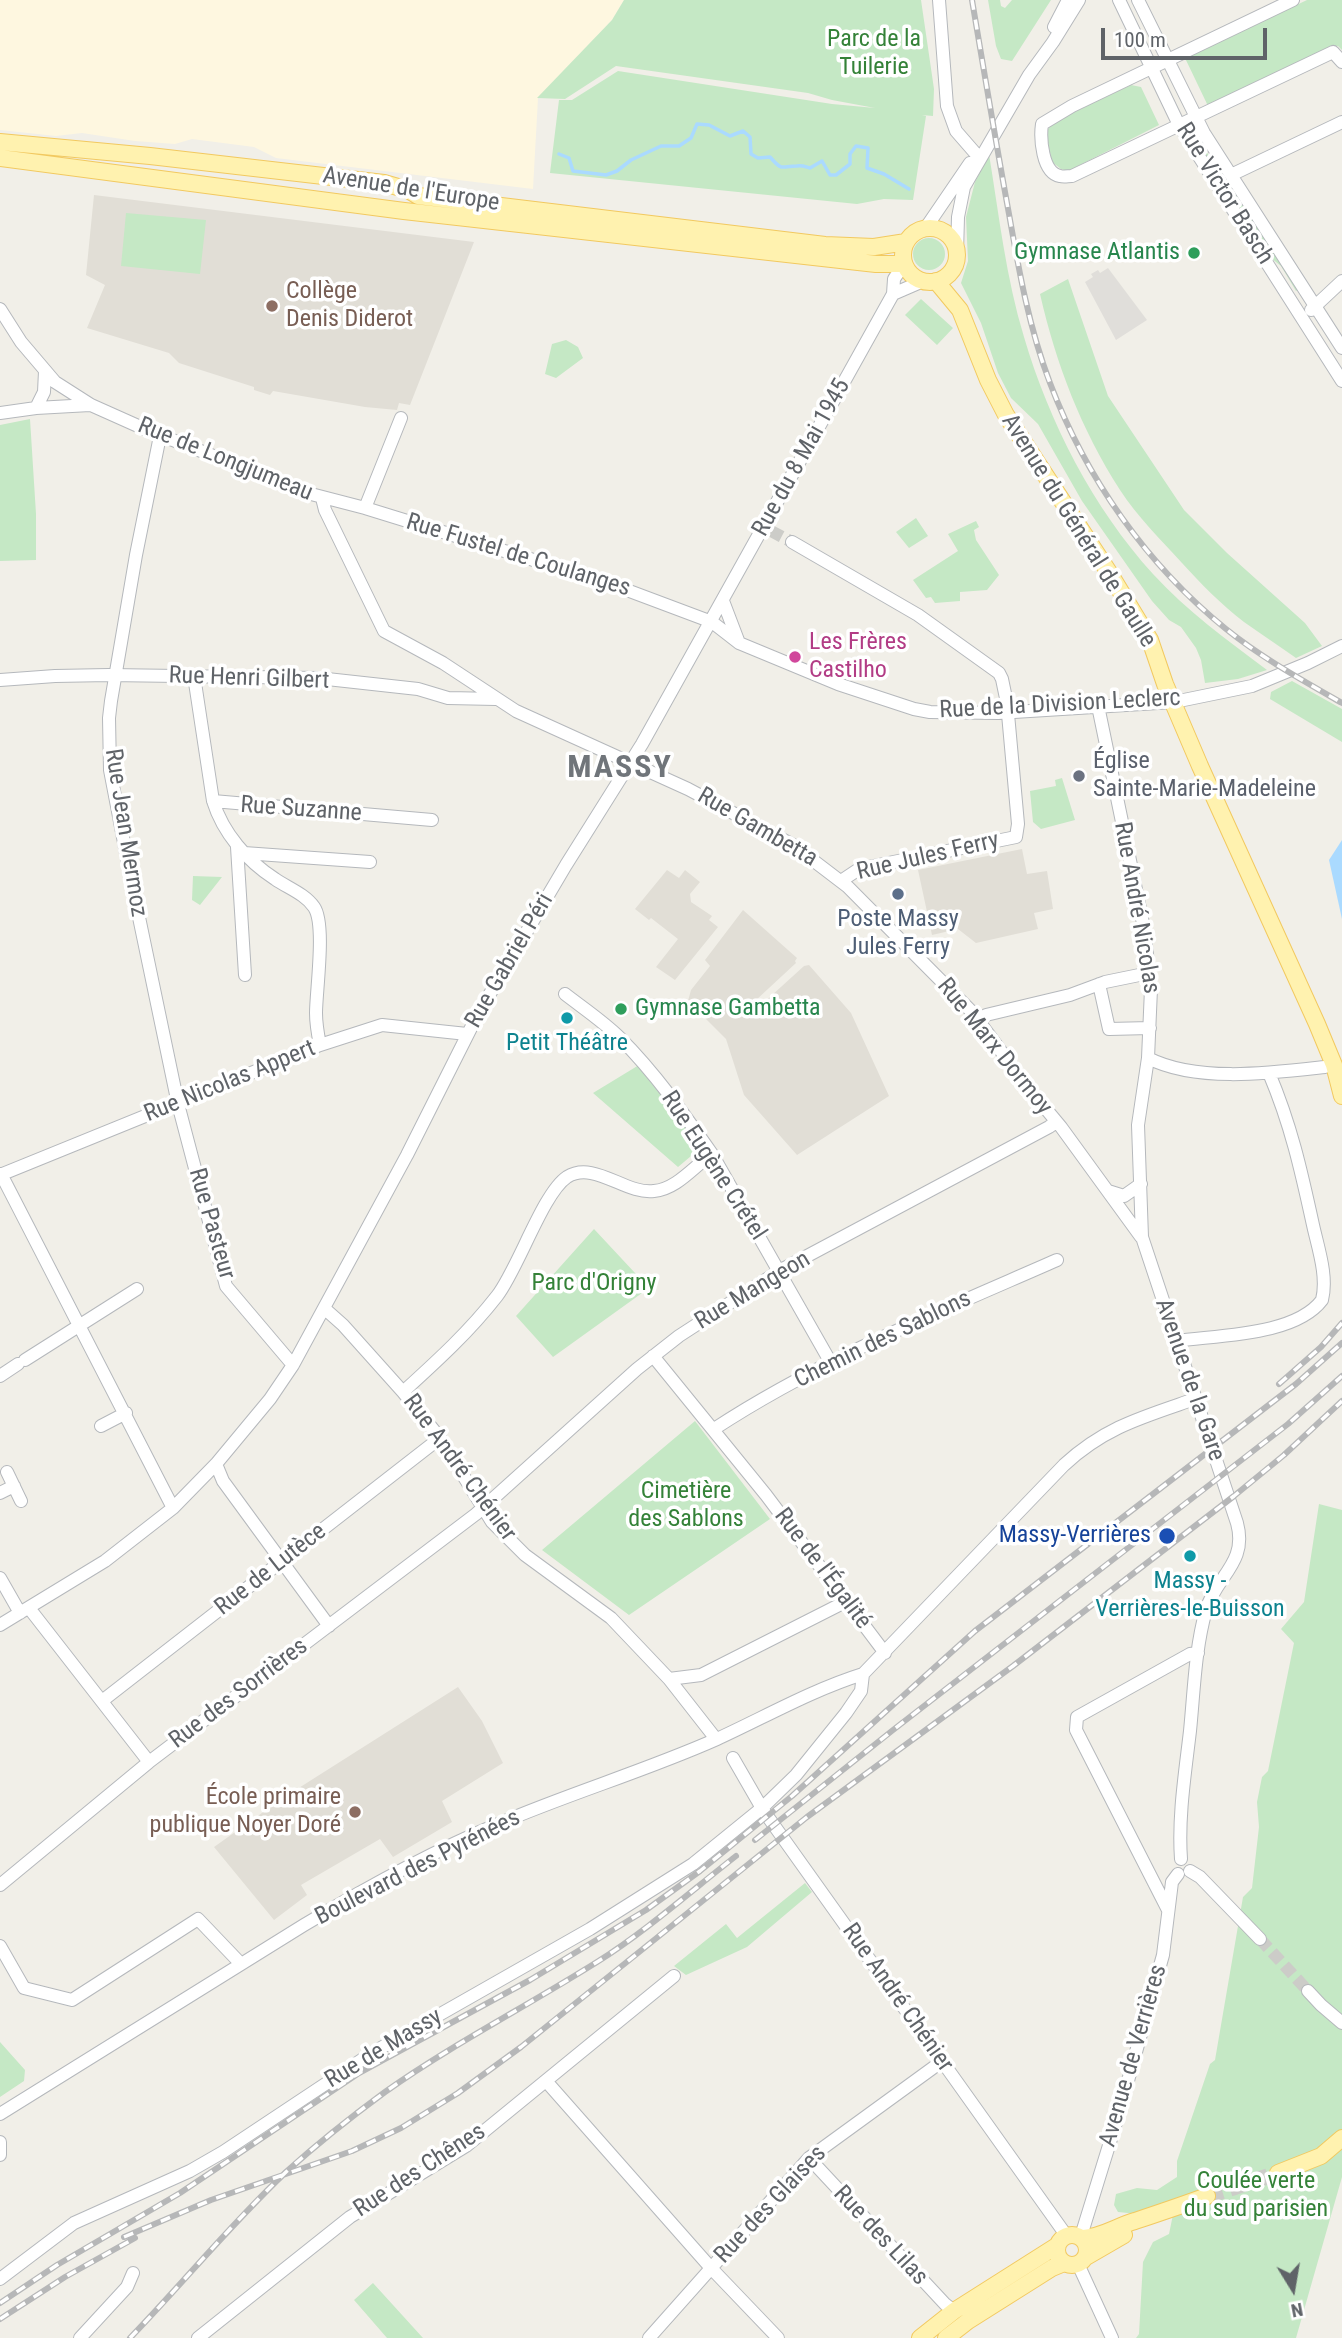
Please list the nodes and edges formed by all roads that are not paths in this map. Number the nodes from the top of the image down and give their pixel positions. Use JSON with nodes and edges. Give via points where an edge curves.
{"nodes":[{"id":1,"x":939,"y":0,"type":"edge"},
{"id":2,"x":1068,"y":0,"type":"edge"},
{"id":3,"x":1079,"y":0,"type":"edge"},
{"id":4,"x":1119,"y":0,"type":"edge"},
{"id":5,"x":1138,"y":0,"type":"edge"},
{"id":6,"x":1293,"y":0,"type":"edge"},
{"id":7,"x":1046,"y":50,"type":"junction"},
{"id":8,"x":1338,"y":57,"type":"edge"},
{"id":9,"x":1167,"y":59,"type":"junction"},
{"id":10,"x":1150,"y":67,"type":"junction"},
{"id":11,"x":1195,"y":117,"type":"junction"},
{"id":12,"x":1342,"y":122,"type":"edge"},
{"id":13,"x":1179,"y":125,"type":"junction"},
{"id":14,"x":0,"y":142,"type":"edge"},
{"id":15,"x":988,"y":146,"type":"junction"},
{"id":16,"x":976,"y":154,"type":"junction"},
{"id":17,"x":0,"y":158,"type":"edge"},
{"id":18,"x":1231,"y":175,"type":"junction"},
{"id":19,"x":925,"y":229,"type":"junction"},
{"id":20,"x":906,"y":242,"type":"junction"},
{"id":21,"x":957,"y":253,"type":"junction"},
{"id":22,"x":904,"y":264,"type":"junction"},
{"id":23,"x":930,"y":281,"type":"junction"},
{"id":24,"x":1342,"y":281,"type":"edge"},
{"id":25,"x":892,"y":294,"type":"junction"},
{"id":26,"x":1315,"y":306,"type":"junction"},
{"id":27,"x":0,"y":309,"type":"edge"},
{"id":28,"x":1303,"y":317,"type":"junction"},
{"id":29,"x":1342,"y":348,"type":"edge"},
{"id":30,"x":45,"y":371,"type":"junction"},
{"id":31,"x":1342,"y":381,"type":"edge"},
{"id":32,"x":67,"y":391,"type":"junction"},
{"id":33,"x":91,"y":405,"type":"junction"},
{"id":34,"x":36,"y":408,"type":"junction"},
{"id":35,"x":0,"y":413,"type":"edge"},
{"id":36,"x":401,"y":418,"type":"dead end"},
{"id":37,"x":160,"y":436,"type":"junction"},
{"id":38,"x":322,"y":498,"type":"junction"},
{"id":39,"x":365,"y":508,"type":"junction"},
{"id":40,"x":792,"y":542,"type":"tunnel mouth"},
{"id":41,"x":723,"y":601,"type":"junction"},
{"id":42,"x":712,"y":622,"type":"junction"},
{"id":43,"x":739,"y":643,"type":"junction"},
{"id":44,"x":1342,"y":646,"type":"edge"},
{"id":45,"x":116,"y":676,"type":"junction"},
{"id":46,"x":194,"y":676,"type":"junction"},
{"id":47,"x":0,"y":680,"type":"edge"},
{"id":48,"x":497,"y":699,"type":"junction"},
{"id":49,"x":1174,"y":702,"type":"junction"},
{"id":50,"x":1098,"y":706,"type":"junction"},
{"id":51,"x":1008,"y":713,"type":"junction"},
{"id":52,"x":630,"y":764,"type":"junction"},
{"id":53,"x":212,"y":801,"type":"junction"},
{"id":54,"x":432,"y":820,"type":"dead end"},
{"id":55,"x":240,"y":850,"type":"junction"},
{"id":56,"x":370,"y":862,"type":"dead end"},
{"id":57,"x":841,"y":881,"type":"junction"},
{"id":58,"x":1149,"y":973,"type":"junction"},
{"id":59,"x":246,"y":975,"type":"dead end"},
{"id":60,"x":1099,"y":985,"type":"junction"},
{"id":61,"x":565,"y":994,"type":"dead end"},
{"id":62,"x":980,"y":1023,"type":"junction"},
{"id":63,"x":1150,"y":1028,"type":"junction"},
{"id":64,"x":467,"y":1034,"type":"junction"},
{"id":65,"x":320,"y":1045,"type":"junction"},
{"id":66,"x":1148,"y":1058,"type":"junction"},
{"id":67,"x":1325,"y":1067,"type":"dead end"},
{"id":68,"x":1269,"y":1073,"type":"junction"},
{"id":69,"x":1342,"y":1096,"type":"edge"},
{"id":70,"x":178,"y":1104,"type":"junction"},
{"id":71,"x":1056,"y":1122,"type":"junction"},
{"id":72,"x":712,"y":1154,"type":"junction"},
{"id":73,"x":1,"y":1175,"type":"edge"},
{"id":74,"x":1141,"y":1184,"type":"junction"},
{"id":75,"x":1108,"y":1191,"type":"junction"},
{"id":76,"x":1142,"y":1237,"type":"junction"},
{"id":77,"x":1057,"y":1260,"type":"dead end"},
{"id":78,"x":779,"y":1271,"type":"junction"},
{"id":79,"x":137,"y":1289,"type":"dead end"},
{"id":80,"x":325,"y":1309,"type":"junction"},
{"id":81,"x":78,"y":1326,"type":"junction"},
{"id":82,"x":1176,"y":1341,"type":"junction"},
{"id":83,"x":653,"y":1356,"type":"junction"},
{"id":84,"x":831,"y":1363,"type":"junction"},
{"id":85,"x":293,"y":1365,"type":"junction"},
{"id":86,"x":0,"y":1376,"type":"edge"},
{"id":87,"x":403,"y":1392,"type":"junction"},
{"id":88,"x":1195,"y":1399,"type":"junction"},
{"id":89,"x":126,"y":1413,"type":"junction"},
{"id":90,"x":101,"y":1426,"type":"dead end"},
{"id":91,"x":714,"y":1429,"type":"junction"},
{"id":92,"x":440,"y":1438,"type":"junction"},
{"id":93,"x":216,"y":1464,"type":"junction"},
{"id":94,"x":7,"y":1472,"type":"dead end"},
{"id":95,"x":14,"y":1486,"type":"junction"},
{"id":96,"x":0,"y":1493,"type":"edge"},
{"id":97,"x":21,"y":1501,"type":"dead end"},
{"id":98,"x":483,"y":1507,"type":"junction"},
{"id":99,"x":173,"y":1508,"type":"junction"},
{"id":100,"x":281,"y":1563,"type":"junction"},
{"id":101,"x":0,"y":1578,"type":"edge"},
{"id":102,"x":847,"y":1601,"type":"junction"},
{"id":103,"x":25,"y":1610,"type":"junction"},
{"id":104,"x":0,"y":1625,"type":"edge"},
{"id":105,"x":329,"y":1626,"type":"junction"},
{"id":106,"x":885,"y":1653,"type":"junction"},
{"id":107,"x":1198,"y":1653,"type":"junction"},
{"id":108,"x":863,"y":1674,"type":"junction"},
{"id":109,"x":669,"y":1679,"type":"junction"},
{"id":110,"x":102,"y":1701,"type":"junction"},
{"id":111,"x":716,"y":1739,"type":"junction"},
{"id":112,"x":733,"y":1758,"type":"dead end"},
{"id":113,"x":149,"y":1762,"type":"junction"},
{"id":114,"x":762,"y":1808,"type":"junction"},
{"id":115,"x":1184,"y":1873,"type":"junction"},
{"id":116,"x":0,"y":1885,"type":"edge"},
{"id":117,"x":1168,"y":1910,"type":"junction"},
{"id":118,"x":1260,"y":1939,"type":"tunnel mouth"},
{"id":119,"x":0,"y":1946,"type":"edge"},
{"id":120,"x":241,"y":1964,"type":"junction"},
{"id":121,"x":674,"y":1976,"type":"dead end"},
{"id":122,"x":1308,"y":1992,"type":"tunnel mouth"},
{"id":123,"x":1339,"y":2017,"type":"edge"},
{"id":124,"x":941,"y":2062,"type":"junction"},
{"id":125,"x":546,"y":2081,"type":"junction"},
{"id":126,"x":0,"y":2114,"type":"edge"},
{"id":127,"x":1342,"y":2138,"type":"edge"},
{"id":128,"x":0,"y":2141,"type":"edge"},
{"id":129,"x":0,"y":2155,"type":"edge"},
{"id":130,"x":809,"y":2158,"type":"junction"},
{"id":131,"x":1278,"y":2173,"type":"tunnel mouth"},
{"id":132,"x":1207,"y":2196,"type":"tunnel mouth"},
{"id":133,"x":1160,"y":2214,"type":"junction"},
{"id":134,"x":1072,"y":2239,"type":"junction"},
{"id":135,"x":1076,"y":2262,"type":"junction"},
{"id":136,"x":711,"y":2268,"type":"junction"},
{"id":137,"x":133,"y":2273,"type":"dead end"},
{"id":138,"x":0,"y":2280,"type":"edge"},
{"id":139,"x":954,"y":2311,"type":"junction"},
{"id":140,"x":80,"y":2338,"type":"edge"},
{"id":141,"x":198,"y":2338,"type":"edge"},
{"id":142,"x":649,"y":2338,"type":"edge"},
{"id":143,"x":778,"y":2338,"type":"edge"},
{"id":144,"x":920,"y":2338,"type":"edge"},
{"id":145,"x":946,"y":2338,"type":"edge"},
{"id":146,"x":1112,"y":2338,"type":"edge"}],
"edges":[{"from":1,"to":16,"type":"street","via":[[947,106],[956,131]]},
{"from":2,"to":7,"type":"street"},
{"from":3,"to":7,"type":"street"},
{"from":4,"to":10,"type":"street","name":"Rue Victor Basch"},
{"from":5,"to":9,"type":"street","name":"Rue Victor Basch"},
{"from":6,"to":9,"type":"street"},
{"from":7,"to":15,"type":"street"},
{"from":8,"to":11,"type":"street"},
{"from":9,"to":10,"type":"street"},
{"from":9,"to":11,"type":"street","name":"Rue Victor Basch"},
{"from":10,"to":13,"type":"street","name":"Rue Victor Basch"},
{"from":10,"to":13,"type":"street","via":[[1042,124],[1040,136],[1050,171],[1072,176]]},
{"from":11,"to":13,"type":"street"},
{"from":11,"to":18,"type":"street","name":"Rue Victor Basch"},
{"from":12,"to":18,"type":"street"},
{"from":13,"to":28,"type":"street","name":"Rue Victor Basch"},
{"from":14,"to":20,"type":"main road","name":"Avenue de l'Europe","via":[[384,183],[418,196],[825,245],[874,247]]},
{"from":15,"to":16,"type":"street"},
{"from":15,"to":21,"type":"street","via":[[964,187]]},
{"from":16,"to":19,"type":"street"},
{"from":17,"to":22,"type":"main road","name":"Avenue de l'Europe","via":[[404,211]]},
{"from":18,"to":26,"type":"street","name":"Rue Victor Basch"},
{"from":19,"to":20,"type":"main road"},
{"from":19,"to":21,"type":"main road","via":[[946,234]]},
{"from":20,"to":22,"type":"main road"},
{"from":21,"to":23,"type":"main road","via":[[951,271]]},
{"from":22,"to":23,"type":"main road","via":[[915,277]]},
{"from":22,"to":25,"type":"street","name":"Rue du 8 Mai 1945","via":[[894,279]]},
{"from":23,"to":25,"type":"street"},
{"from":23,"to":49,"type":"main road","name":"Avenue du Général de Gaulle","via":[[960,310],[1006,415],[1150,640]]},
{"from":24,"to":26,"type":"street"},
{"from":25,"to":41,"type":"street","name":"Rue du 8 Mai 1945","via":[[768,529]]},
{"from":26,"to":28,"type":"street"},
{"from":26,"to":29,"type":"street","name":"Rue Victor Basch"},
{"from":27,"to":30,"type":"street","name":"Rue de Longjumeau"},
{"from":28,"to":31,"type":"street","name":"Rue Victor Basch"},
{"from":30,"to":32,"type":"street","name":"Rue de Longjumeau"},
{"from":30,"to":34,"type":"street","via":[[44,392]]},
{"from":32,"to":33,"type":"street","name":"Rue de Longjumeau"},
{"from":32,"to":34,"type":"street"},
{"from":33,"to":34,"type":"street"},
{"from":33,"to":37,"type":"street","name":"Rue de Longjumeau"},
{"from":34,"to":35,"type":"street"},
{"from":36,"to":39,"type":"street"},
{"from":37,"to":38,"type":"street","name":"Rue de Longjumeau"},
{"from":37,"to":45,"type":"street","name":"Rue Jean Mermoz"},
{"from":38,"to":39,"type":"street","name":"Rue Fustel de Coulanges"},
{"from":38,"to":48,"type":"street","name":"Rue de Longjumeau","via":[[384,631]]},
{"from":39,"to":42,"type":"street","name":"Rue Fustel de Coulanges","via":[[608,583]]},
{"from":40,"to":51,"type":"street","via":[[981,657],[1002,678]]},
{"from":41,"to":42,"type":"street","name":"Rue du 8 Mai 1945"},
{"from":41,"to":43,"type":"street"},
{"from":42,"to":43,"type":"street","name":"Rue de la Division Leclerc"},
{"from":42,"to":52,"type":"street","name":"Rue Gabriel Péri"},
{"from":43,"to":51,"type":"street","name":"Rue de la Division Leclerc","via":[[914,709]]},
{"from":44,"to":49,"type":"street","name":"Rue de la Division Leclerc","via":[[1252,686]]},
{"from":45,"to":46,"type":"street","name":"Rue Henri Gilbert"},
{"from":45,"to":47,"type":"street","name":"Rue Henri Gilbert"},
{"from":45,"to":70,"type":"street","name":"Rue Jean Mermoz","via":[[109,718],[110,771]]},
{"from":46,"to":48,"type":"street","name":"Rue Henri Gilbert","via":[[318,678],[448,698]]},
{"from":46,"to":53,"type":"street","name":"Rue Suzanne"},
{"from":48,"to":52,"type":"street","name":"Rue de Longjumeau"},
{"from":49,"to":50,"type":"street","name":"Rue de la Division Leclerc"},
{"from":49,"to":69,"type":"main road","name":"Avenue du Général de Gaulle","via":[[1317,1024]]},
{"from":50,"to":51,"type":"street","name":"Rue de la Division Leclerc"},
{"from":50,"to":58,"type":"street","name":"Rue André Nicolas","via":[[1144,928]]},
{"from":51,"to":57,"type":"street","name":"Rue Jules Ferry","via":[[1016,836],[859,869]]},
{"from":52,"to":57,"type":"street","name":"Rue Gambetta","via":[[793,845]]},
{"from":52,"to":64,"type":"street","name":"Rue Gabriel Péri"},
{"from":53,"to":54,"type":"street","name":"Rue Suzanne"},
{"from":53,"to":55,"type":"street"},
{"from":55,"to":56,"type":"street"},
{"from":55,"to":59,"type":"street"},
{"from":55,"to":65,"type":"street","via":[[316,909]]},
{"from":57,"to":62,"type":"street","name":"Rue Marx Dormoy"},
{"from":58,"to":60,"type":"street"},
{"from":58,"to":63,"type":"street","name":"Rue André Nicolas"},
{"from":60,"to":62,"type":"street","via":[[986,1015]]},
{"from":60,"to":63,"type":"street","via":[[1109,1028]]},
{"from":61,"to":72,"type":"street","name":"Rue Eugène Crétel","via":[[620,1037]]},
{"from":62,"to":71,"type":"street","name":"Rue Marx Dormoy"},
{"from":63,"to":66,"type":"street","name":"Rue André Nicolas"},
{"from":64,"to":65,"type":"street","name":"Rue Nicolas Appert","via":[[382,1025]]},
{"from":64,"to":80,"type":"street","name":"Rue Gabriel Péri"},
{"from":65,"to":70,"type":"street","name":"Rue Nicolas Appert"},
{"from":66,"to":68,"type":"street","via":[[1169,1067],[1216,1073]]},
{"from":66,"to":74,"type":"street","name":"Rue André Nicolas","via":[[1138,1125]]},
{"from":67,"to":68,"type":"street"},
{"from":68,"to":82,"type":"street","via":[[1295,1140],[1321,1261],[1322,1300],[1294,1321],[1266,1329]]},
{"from":70,"to":73,"type":"street","name":"Rue Nicolas Appert"},
{"from":70,"to":85,"type":"street","name":"Rue Pasteur","via":[[226,1286]]},
{"from":71,"to":75,"type":"street","name":"Rue Marx Dormoy"},
{"from":71,"to":78,"type":"street","name":"Rue Mangeon"},
{"from":72,"to":78,"type":"street","name":"Rue Eugène Crétel"},
{"from":72,"to":87,"type":"street","via":[[668,1188],[653,1192],[591,1173],[569,1176],[553,1190],[498,1294],[458,1341]]},
{"from":73,"to":81,"type":"street"},
{"from":74,"to":75,"type":"street","via":[[1124,1196]]},
{"from":74,"to":76,"type":"street","name":"Rue André Nicolas"},
{"from":75,"to":76,"type":"street","name":"Rue Marx Dormoy"},
{"from":76,"to":82,"type":"street","name":"Avenue de la Gare"},
{"from":77,"to":84,"type":"street","name":"Chemin des Sablons"},
{"from":78,"to":83,"type":"street","name":"Rue Mangeon"},
{"from":78,"to":84,"type":"street","name":"Rue Eugène Crétel"},
{"from":79,"to":81,"type":"street"},
{"from":80,"to":85,"type":"street","name":"Rue Gabriel Péri"},
{"from":80,"to":87,"type":"street","name":"Rue André Chénier"},
{"from":81,"to":86,"type":"street"},
{"from":81,"to":89,"type":"street"},
{"from":82,"to":88,"type":"street","name":"Avenue de la Gare"},
{"from":83,"to":91,"type":"street","name":"Rue de l'Égalité"},
{"from":83,"to":98,"type":"street","name":"Rue Mangeon"},
{"from":84,"to":91,"type":"street","name":"Chemin des Sablons"},
{"from":85,"to":93,"type":"street","name":"Rue Gabriel Péri"},
{"from":87,"to":92,"type":"street","name":"Rue André Chénier"},
{"from":88,"to":106,"type":"street","via":[[1122,1425],[1081,1449]]},
{"from":88,"to":107,"type":"street","name":"Avenue de la Gare","via":[[1241,1542],[1207,1608]]},
{"from":89,"to":90,"type":"street"},
{"from":89,"to":99,"type":"street"},
{"from":91,"to":102,"type":"street","name":"Rue de l'Égalité"},
{"from":92,"to":98,"type":"street","name":"Rue André Chénier"},
{"from":92,"to":100,"type":"street","name":"Rue de Lutèce"},
{"from":93,"to":99,"type":"street","name":"Rue Gabriel Péri"},
{"from":93,"to":100,"type":"street"},
{"from":94,"to":95,"type":"street"},
{"from":95,"to":96,"type":"street"},
{"from":95,"to":97,"type":"street"},
{"from":98,"to":105,"type":"street","name":"Rue des Sorrières"},
{"from":98,"to":109,"type":"street","name":"Rue André Chénier","via":[[517,1548],[611,1618]]},
{"from":99,"to":103,"type":"street","name":"Rue Gabriel Péri","via":[[105,1561]]},
{"from":100,"to":105,"type":"street"},
{"from":100,"to":110,"type":"street","name":"Rue de Lutèce"},
{"from":101,"to":103,"type":"street"},
{"from":102,"to":106,"type":"street","name":"Rue de l'Égalité"},
{"from":102,"to":109,"type":"street","via":[[701,1675]]},
{"from":103,"to":104,"type":"street","name":"Rue Gabriel Péri"},
{"from":103,"to":110,"type":"street"},
{"from":105,"to":113,"type":"street","name":"Rue des Sorrières"},
{"from":106,"to":108,"type":"street"},
{"from":107,"to":115,"type":"street","via":[[1180,1823],[1181,1859],[1191,1866]]},
{"from":107,"to":117,"type":"street","via":[[1077,1717],[1076,1730]]},
{"from":108,"to":111,"type":"street","name":"Boulevard des Pyrénées"},
{"from":108,"to":114,"type":"street","name":"Rue de Massy","via":[[861,1691],[846,1713],[796,1775]]},
{"from":109,"to":111,"type":"street","name":"Rue André Chénier"},
{"from":110,"to":113,"type":"street"},
{"from":111,"to":120,"type":"street","name":"Boulevard des Pyrénées","via":[[497,1824],[354,1896]]},
{"from":112,"to":114,"type":"street","name":"Rue André Chénier"},
{"from":113,"to":116,"type":"street","name":"Rue des Sorrières"},
{"from":114,"to":124,"type":"street","name":"Rue André Chénier"},
{"from":114,"to":138,"type":"street","name":"Rue de Massy","via":[[693,1864],[590,1929],[372,2053],[190,2171],[74,2223]]},
{"from":115,"to":117,"type":"street","name":"Avenue de Verrières","via":[[1172,1882]]},
{"from":115,"to":118,"type":"street","via":[[1200,1877]]},
{"from":117,"to":134,"type":"street","name":"Avenue de Verrières","via":[[1163,1955],[1144,2028]]},
{"from":119,"to":120,"type":"street","via":[[24,1989],[72,2000],[198,1919]]},
{"from":120,"to":126,"type":"street","name":"Boulevard des Pyrénées"},
{"from":121,"to":125,"type":"street","name":"Rue des Chênes"},
{"from":122,"to":123,"type":"street"},
{"from":124,"to":130,"type":"street","name":"Rue des Glaises"},
{"from":124,"to":134,"type":"street","name":"Rue André Chénier"},
{"from":125,"to":136,"type":"street"},
{"from":125,"to":141,"type":"street","name":"Rue des Chênes","via":[[466,2146],[350,2217]]},
{"from":127,"to":131,"type":"main road","via":[[1321,2155]]},
{"from":128,"to":129,"type":"street"},
{"from":130,"to":136,"type":"street","name":"Rue des Glaises"},
{"from":130,"to":139,"type":"street","name":"Rue des Lilas"},
{"from":132,"to":133,"type":"main road"},
{"from":133,"to":134,"type":"main road","via":[[1095,2237]]},
{"from":133,"to":135,"type":"main road"},
{"from":134,"to":135,"type":"main road","via":[[1088,2248]]},
{"from":134,"to":135,"type":"main road","via":[[1058,2255]]},
{"from":134,"to":139,"type":"main road"},
{"from":135,"to":145,"type":"main road","via":[[1052,2268]]},
{"from":135,"to":146,"type":"street"},
{"from":136,"to":142,"type":"street","name":"Rue des Glaises"},
{"from":136,"to":143,"type":"street"},
{"from":137,"to":140,"type":"street","via":[[127,2287]]},
{"from":139,"to":144,"type":"main road"}]}
